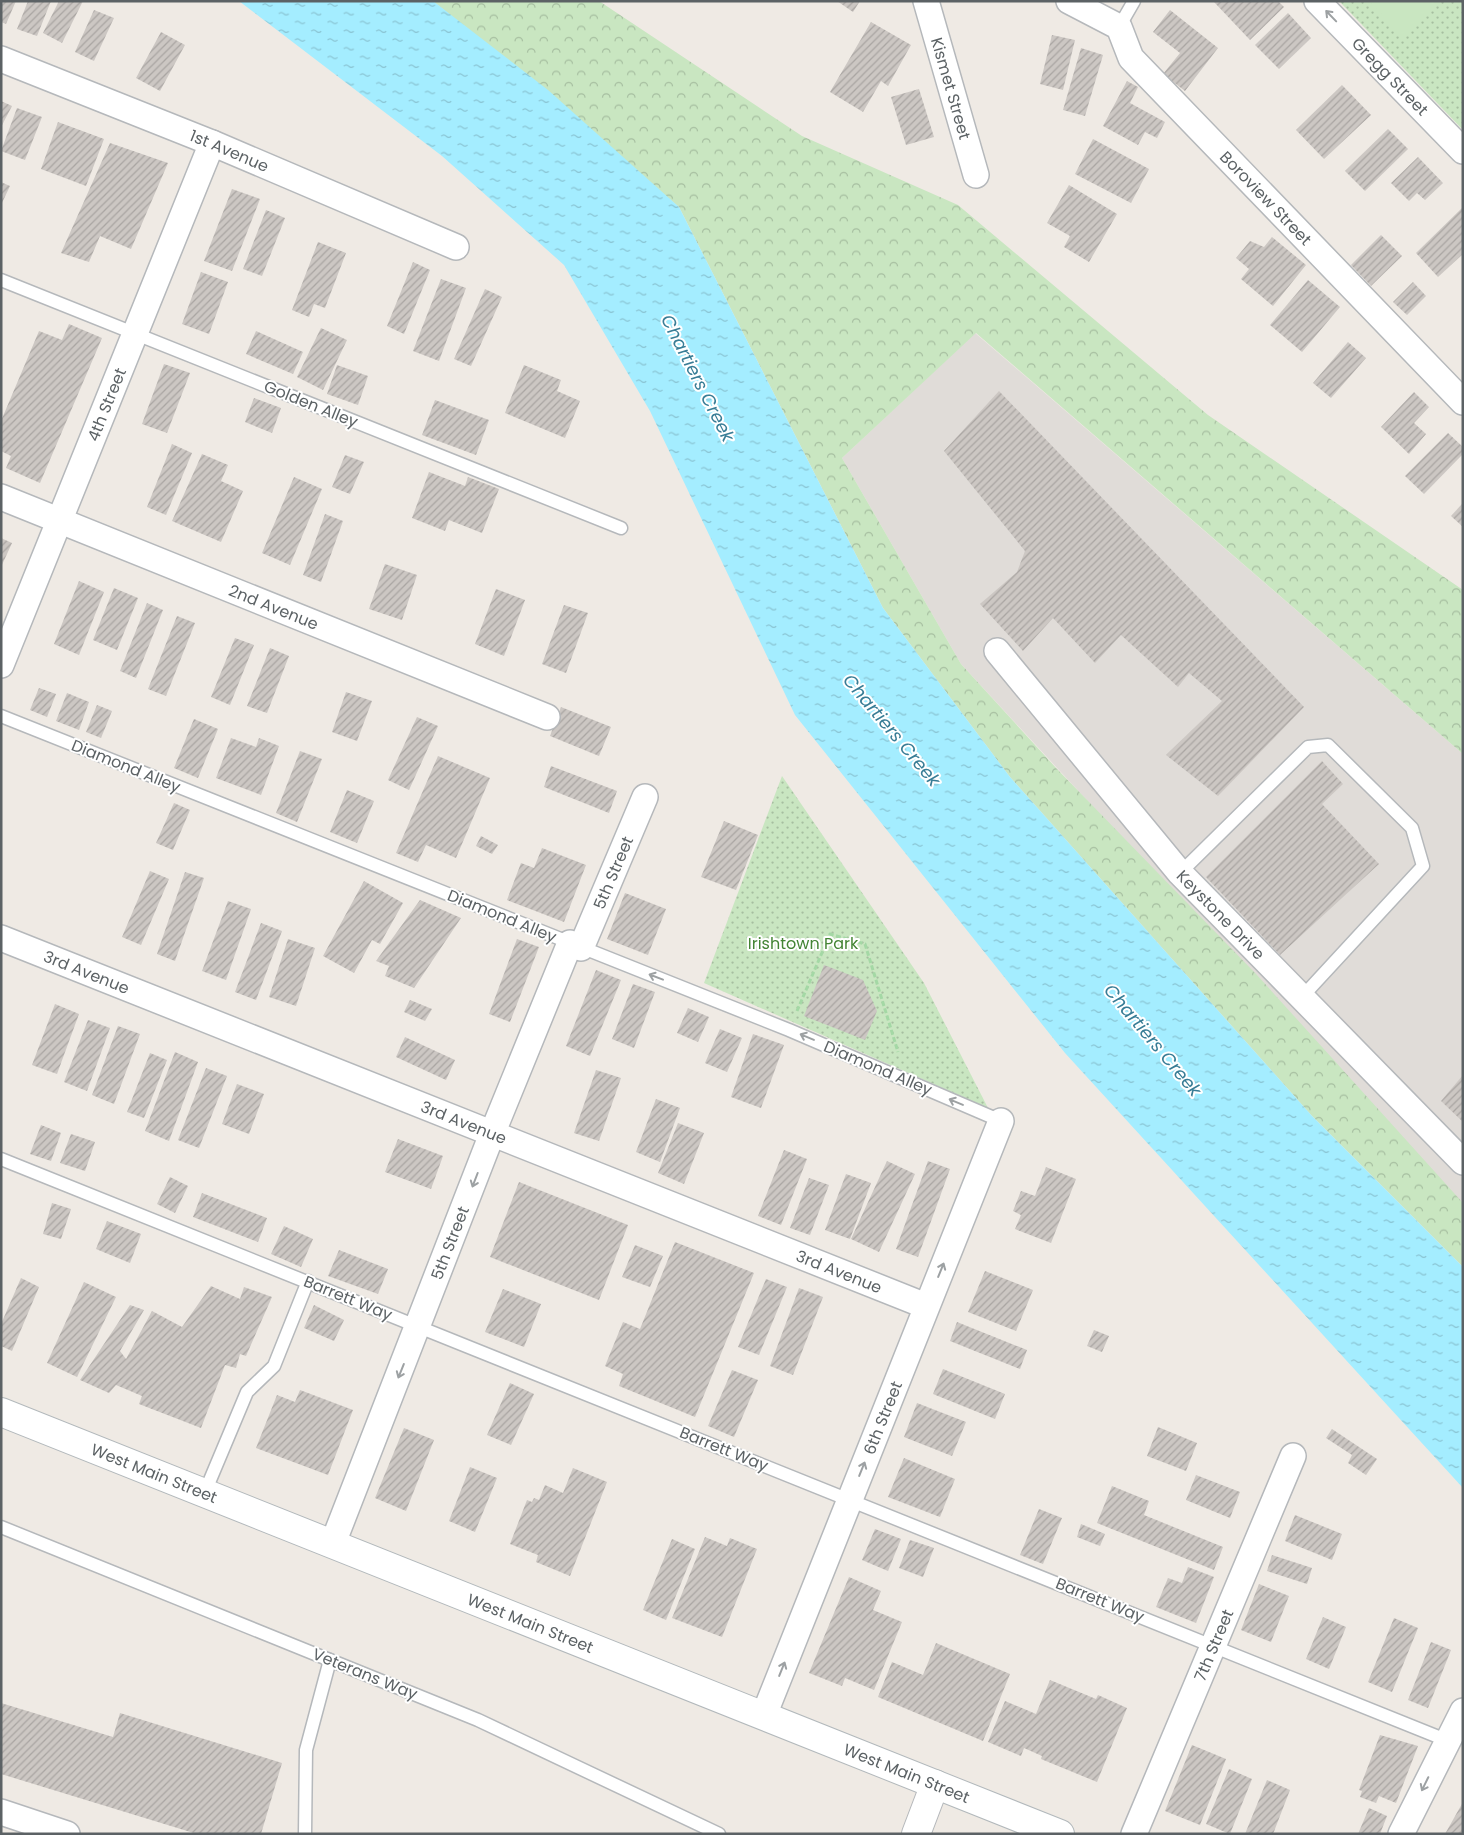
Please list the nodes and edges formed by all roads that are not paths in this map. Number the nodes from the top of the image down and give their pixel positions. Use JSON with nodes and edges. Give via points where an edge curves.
{"nodes":[{"id":1,"x":926,"y":1,"type":"edge"},
{"id":2,"x":1069,"y":1,"type":"edge"},
{"id":3,"x":1134,"y":1,"type":"edge"},
{"id":4,"x":1317,"y":1,"type":"edge"},
{"id":5,"x":1119,"y":27,"type":"junction"},
{"id":6,"x":1,"y":59,"type":"edge"},
{"id":7,"x":212,"y":143,"type":"junction"},
{"id":8,"x":1463,"y":151,"type":"edge"},
{"id":9,"x":976,"y":175,"type":"dead end"},
{"id":10,"x":456,"y":247,"type":"dead end"},
{"id":11,"x":1,"y":280,"type":"edge"},
{"id":12,"x":135,"y":333,"type":"junction"},
{"id":13,"x":1463,"y":402,"type":"edge"},
{"id":14,"x":1,"y":497,"type":"edge"},
{"id":15,"x":58,"y":520,"type":"junction"},
{"id":16,"x":620,"y":528,"type":"dead end"},
{"id":17,"x":997,"y":651,"type":"dead end"},
{"id":18,"x":1,"y":665,"type":"edge"},
{"id":19,"x":1,"y":716,"type":"edge"},
{"id":20,"x":547,"y":717,"type":"dead end"},
{"id":21,"x":645,"y":797,"type":"dead end"},
{"id":22,"x":1180,"y":873,"type":"junction"},
{"id":23,"x":1,"y":938,"type":"edge"},
{"id":24,"x":575,"y":945,"type":"junction"},
{"id":25,"x":1302,"y":997,"type":"junction"},
{"id":26,"x":1001,"y":1121,"type":"joint"},
{"id":27,"x":492,"y":1134,"type":"junction"},
{"id":28,"x":1,"y":1159,"type":"edge"},
{"id":29,"x":1463,"y":1162,"type":"edge"},
{"id":30,"x":308,"y":1281,"type":"junction"},
{"id":31,"x":926,"y":1306,"type":"junction"},
{"id":32,"x":419,"y":1326,"type":"junction"},
{"id":33,"x":1,"y":1412,"type":"edge"},
{"id":34,"x":1293,"y":1456,"type":"dead end"},
{"id":35,"x":205,"y":1492,"type":"junction"},
{"id":36,"x":850,"y":1500,"type":"junction"},
{"id":37,"x":3,"y":1527,"type":"edge"},
{"id":38,"x":333,"y":1543,"type":"junction"},
{"id":39,"x":1213,"y":1645,"type":"junction"},
{"id":40,"x":330,"y":1660,"type":"junction"},
{"id":41,"x":1463,"y":1710,"type":"edge"},
{"id":42,"x":764,"y":1714,"type":"junction"},
{"id":43,"x":1446,"y":1740,"type":"junction"},
{"id":44,"x":936,"y":1784,"type":"junction"},
{"id":45,"x":1,"y":1812,"type":"edge"},
{"id":46,"x":67,"y":1834,"type":"edge"},
{"id":47,"x":305,"y":1834,"type":"edge"},
{"id":48,"x":719,"y":1834,"type":"edge"},
{"id":49,"x":916,"y":1834,"type":"edge"},
{"id":50,"x":1060,"y":1834,"type":"edge"},
{"id":51,"x":1134,"y":1834,"type":"edge"},
{"id":52,"x":1402,"y":1834,"type":"edge"}],
"edges":[{"from":1,"to":9,"type":"street","name":"Kismet Street"},
{"from":2,"to":5,"type":"street"},
{"from":3,"to":5,"type":"lane"},
{"from":8,"to":4,"type":"street","name":"Gregg Street","one_way":true},
{"from":5,"to":13,"type":"street","name":"Boroview Street","via":[[1130,58]]},
{"from":6,"to":7,"type":"street","name":"1st Avenue"},
{"from":7,"to":10,"type":"street","name":"1st Avenue"},
{"from":7,"to":12,"type":"street","name":"4th Street"},
{"from":11,"to":12,"type":"lane","name":"Golden Alley"},
{"from":12,"to":15,"type":"street","name":"4th Street"},
{"from":12,"to":16,"type":"lane","name":"Golden Alley"},
{"from":14,"to":15,"type":"street","name":"2nd Avenue"},
{"from":15,"to":18,"type":"street","name":"4th Street"},
{"from":15,"to":20,"type":"street","name":"2nd Avenue"},
{"from":17,"to":22,"type":"street","name":"Keystone Drive"},
{"from":19,"to":24,"type":"lane","name":"Diamond Alley"},
{"from":21,"to":24,"type":"street","name":"5th Street"},
{"from":22,"to":25,"type":"street","name":"Keystone Drive"},
{"from":22,"to":25,"type":"lane","via":[[1308,747],[1328,745],[1412,828],[1423,866]]},
{"from":23,"to":27,"type":"street","name":"3rd Avenue"},
{"from":26,"to":24,"type":"lane","name":"Diamond Alley","one_way":true,"via":[[789,1030]]},
{"from":24,"to":27,"type":"street","name":"5th Street"},
{"from":25,"to":29,"type":"street","name":"Keystone Drive"},
{"from":31,"to":26,"type":"street","name":"6th Street","one_way":true},
{"from":27,"to":31,"type":"street","name":"3rd Avenue"},
{"from":27,"to":32,"type":"street","name":"5th Street","one_way":true},
{"from":28,"to":30,"type":"lane","name":"Barrett Way"},
{"from":30,"to":32,"type":"lane","name":"Barrett Way"},
{"from":30,"to":35,"type":"lane","via":[[274,1366],[247,1392]]},
{"from":36,"to":31,"type":"street","name":"6th Street","one_way":true},
{"from":32,"to":36,"type":"lane","name":"Barrett Way"},
{"from":32,"to":38,"type":"street","name":"5th Street","one_way":true},
{"from":33,"to":35,"type":"main road","name":"West Main Street"},
{"from":34,"to":39,"type":"street","name":"7th Street"},
{"from":35,"to":38,"type":"main road","name":"West Main Street"},
{"from":36,"to":39,"type":"lane","name":"Barrett Way"},
{"from":42,"to":36,"type":"street","name":"6th Street","one_way":true},
{"from":37,"to":40,"type":"lane","name":"Veterans Way"},
{"from":38,"to":42,"type":"main road","name":"West Main Street"},
{"from":39,"to":43,"type":"lane","name":"Barrett Way"},
{"from":39,"to":51,"type":"street","name":"7th Street"},
{"from":40,"to":47,"type":"lane","via":[[306,1750]]},
{"from":40,"to":48,"type":"lane","name":"Veterans Way","via":[[478,1720]]},
{"from":41,"to":43,"type":"street"},
{"from":42,"to":44,"type":"main road","name":"West Main Street"},
{"from":43,"to":52,"type":"street","one_way":true},
{"from":44,"to":49,"type":"main road"},
{"from":44,"to":50,"type":"main road","name":"West Main Street"},
{"from":45,"to":46,"type":"street"}]}
